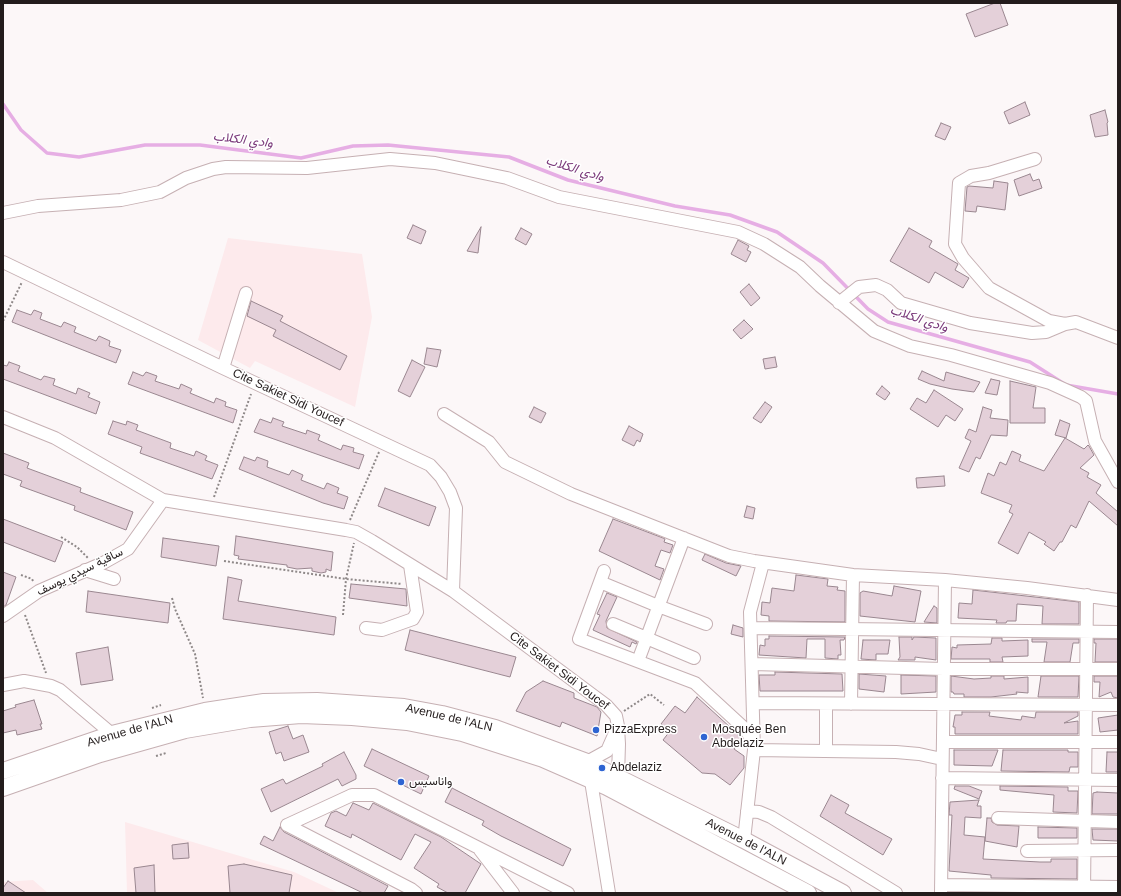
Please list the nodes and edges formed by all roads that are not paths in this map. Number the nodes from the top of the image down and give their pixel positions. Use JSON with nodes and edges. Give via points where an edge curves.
{"nodes":[{"id":1,"x":1035,"y":159,"type":"dead end"},
{"id":2,"x":3,"y":213,"type":"edge"},
{"id":3,"x":3,"y":262,"type":"edge"},
{"id":4,"x":246,"y":293,"type":"dead end"},
{"id":5,"x":840,"y":303,"type":"junction"},
{"id":6,"x":1065,"y":324,"type":"junction"},
{"id":7,"x":1118,"y":338,"type":"edge"},
{"id":8,"x":223,"y":368,"type":"junction"},
{"id":9,"x":444,"y":414,"type":"dead end"},
{"id":10,"x":3,"y":417,"type":"edge"},
{"id":11,"x":1118,"y":482,"type":"edge"},
{"id":12,"x":164,"y":500,"type":"junction"},
{"id":13,"x":684,"y":538,"type":"junction"},
{"id":14,"x":763,"y":563,"type":"junction"},
{"id":15,"x":410,"y":565,"type":"junction"},
{"id":16,"x":90,"y":568,"type":"junction"},
{"id":17,"x":853,"y":575,"type":"junction"},
{"id":18,"x":114,"y":578,"type":"dead end"},
{"id":19,"x":945,"y":580,"type":"junction"},
{"id":20,"x":453,"y":591,"type":"junction"},
{"id":21,"x":1087,"y":595,"type":"junction"},
{"id":22,"x":1118,"y":600,"type":"edge"},
{"id":23,"x":658,"y":606,"type":"junction"},
{"id":24,"x":3,"y":616,"type":"edge"},
{"id":25,"x":613,"y":624,"type":"dead end"},
{"id":26,"x":706,"y":624,"type":"dead end"},
{"id":27,"x":366,"y":628,"type":"dead end"},
{"id":28,"x":751,"y":628,"type":"junction"},
{"id":29,"x":852,"y":630,"type":"junction"},
{"id":30,"x":944,"y":631,"type":"junction"},
{"id":31,"x":1086,"y":632,"type":"junction"},
{"id":32,"x":1118,"y":632,"type":"edge"},
{"id":33,"x":646,"y":638,"type":"junction"},
{"id":34,"x":694,"y":658,"type":"dead end"},
{"id":35,"x":638,"y":661,"type":"junction"},
{"id":36,"x":752,"y":664,"type":"junction"},
{"id":37,"x":851,"y":666,"type":"junction"},
{"id":38,"x":944,"y":668,"type":"junction"},
{"id":39,"x":1085,"y":669,"type":"junction"},
{"id":40,"x":1118,"y":669,"type":"edge"},
{"id":41,"x":3,"y":685,"type":"edge"},
{"id":42,"x":752,"y":703,"type":"junction"},
{"id":43,"x":826,"y":704,"type":"junction"},
{"id":44,"x":850,"y":704,"type":"junction"},
{"id":45,"x":943,"y":704,"type":"junction"},
{"id":46,"x":1085,"y":704,"type":"junction"},
{"id":47,"x":1118,"y":705,"type":"edge"},
{"id":48,"x":617,"y":721,"type":"junction"},
{"id":49,"x":115,"y":741,"type":"junction"},
{"id":50,"x":943,"y":742,"type":"junction"},
{"id":51,"x":1084,"y":742,"type":"junction"},
{"id":52,"x":1118,"y":742,"type":"edge"},
{"id":53,"x":754,"y":746,"type":"junction"},
{"id":54,"x":826,"y":751,"type":"junction"},
{"id":55,"x":942,"y":759,"type":"junction"},
{"id":56,"x":588,"y":762,"type":"junction"},
{"id":57,"x":3,"y":771,"type":"edge"},
{"id":58,"x":618,"y":776,"type":"junction"},
{"id":59,"x":942,"y":778,"type":"junction"},
{"id":60,"x":1084,"y":780,"type":"junction"},
{"id":61,"x":1118,"y":780,"type":"edge"},
{"id":62,"x":591,"y":781,"type":"junction"},
{"id":63,"x":3,"y":788,"type":"edge"},
{"id":64,"x":622,"y":795,"type":"junction"},
{"id":65,"x":748,"y":811,"type":"junction"},
{"id":66,"x":998,"y":818,"type":"dead end"},
{"id":67,"x":1084,"y":822,"type":"junction"},
{"id":68,"x":1118,"y":822,"type":"edge"},
{"id":69,"x":744,"y":840,"type":"junction"},
{"id":70,"x":477,"y":846,"type":"junction"},
{"id":71,"x":1118,"y":850,"type":"edge"},
{"id":72,"x":1027,"y":851,"type":"dead end"},
{"id":73,"x":1084,"y":851,"type":"junction"},
{"id":74,"x":1118,"y":887,"type":"edge"},
{"id":75,"x":941,"y":889,"type":"edge"},
{"id":76,"x":1084,"y":890,"type":"edge"},
{"id":77,"x":416,"y":893,"type":"edge"},
{"id":78,"x":513,"y":893,"type":"edge"},
{"id":79,"x":568,"y":893,"type":"edge"},
{"id":80,"x":609,"y":893,"type":"edge"},
{"id":81,"x":808,"y":893,"type":"edge"},
{"id":82,"x":842,"y":893,"type":"edge"},
{"id":83,"x":896,"y":893,"type":"edge"}],
"edges":[{"from":1,"to":6,"type":"street","via":[[970,176],[959,183],[955,244],[963,258],[990,288],[1049,321]]},
{"from":2,"to":5,"type":"street","via":[[38,206],[121,200],[160,192],[186,178],[226,167],[307,168],[390,159],[435,163],[507,178],[559,197],[738,232],[764,244],[800,267]]},
{"from":3,"to":8,"type":"street","name":"Cite Sakiet Sidi Youcef"},
{"from":4,"to":8,"type":"street"},
{"from":5,"to":6,"type":"street","via":[[858,287],[876,285],[887,290],[901,303],[970,323],[1032,333],[1046,332]]},
{"from":5,"to":11,"type":"street","via":[[874,332],[910,346],[1050,383],[1081,397],[1086,401],[1095,441]]},
{"from":6,"to":7,"type":"street","via":[[1076,322]]},
{"from":8,"to":20,"type":"street","name":"Cite Sakiet Sidi Youcef","via":[[430,465],[441,477],[456,508]]},
{"from":9,"to":13,"type":"street","via":[[489,442],[505,462],[571,494]]},
{"from":10,"to":12,"type":"street","name":"Cite Sakiet Sidi Youcef","via":[[55,438]]},
{"from":12,"to":15,"type":"street","name":"Cite Sakiet Sidi Youcef","via":[[351,531]]},
{"from":12,"to":16,"type":"street","name":"ساقية سيدي يوسف","via":[[128,549]]},
{"from":13,"to":14,"type":"street","via":[[729,556]]},
{"from":13,"to":23,"type":"street"},
{"from":14,"to":17,"type":"street"},
{"from":14,"to":28,"type":"street","via":[[752,600]]},
{"from":15,"to":20,"type":"street","name":"Cite Sakiet Sidi Youcef"},
{"from":15,"to":27,"type":"street","via":[[416,612],[413,619],[382,630]]},
{"from":16,"to":18,"type":"street"},
{"from":16,"to":24,"type":"street","name":"ساقية سيدي يوسف","via":[[39,591]]},
{"from":17,"to":19,"type":"street"},
{"from":17,"to":29,"type":"street"},
{"from":19,"to":21,"type":"street"},
{"from":19,"to":30,"type":"street"},
{"from":20,"to":48,"type":"street","name":"Cite Sakiet Sidi Youcef","via":[[596,696]]},
{"from":21,"to":22,"type":"street"},
{"from":21,"to":31,"type":"street"},
{"from":23,"to":26,"type":"street"},
{"from":23,"to":33,"type":"street"},
{"from":23,"to":35,"type":"street","via":[[602,576],[579,639]]},
{"from":25,"to":33,"type":"street"},
{"from":28,"to":29,"type":"street"},
{"from":28,"to":36,"type":"street"},
{"from":29,"to":30,"type":"street"},
{"from":29,"to":37,"type":"street"},
{"from":30,"to":31,"type":"street"},
{"from":30,"to":38,"type":"street"},
{"from":31,"to":32,"type":"street"},
{"from":31,"to":39,"type":"street"},
{"from":33,"to":34,"type":"street"},
{"from":33,"to":35,"type":"street"},
{"from":35,"to":53,"type":"street","via":[[695,683],[745,729]]},
{"from":36,"to":37,"type":"street"},
{"from":36,"to":42,"type":"street"},
{"from":37,"to":38,"type":"street"},
{"from":37,"to":44,"type":"street"},
{"from":38,"to":39,"type":"street"},
{"from":38,"to":45,"type":"street"},
{"from":39,"to":40,"type":"street"},
{"from":39,"to":46,"type":"street"},
{"from":41,"to":49,"type":"street","via":[[24,680],[60,690]]},
{"from":42,"to":43,"type":"street"},
{"from":42,"to":53,"type":"street"},
{"from":43,"to":44,"type":"street"},
{"from":43,"to":54,"type":"street"},
{"from":44,"to":45,"type":"street"},
{"from":45,"to":46,"type":"street"},
{"from":45,"to":50,"type":"street"},
{"from":46,"to":47,"type":"street"},
{"from":46,"to":51,"type":"street"},
{"from":48,"to":56,"type":"street","via":[[607,751]]},
{"from":48,"to":58,"type":"street","via":[[620,744]]},
{"from":49,"to":56,"type":"main road","name":"Avenue de l'ALN","via":[[205,711],[264,702],[317,701],[404,707],[442,714],[495,728]]},
{"from":49,"to":57,"type":"main road","name":"Avenue de l'ALN"},
{"from":49,"to":62,"type":"main road","via":[[250,719],[301,715],[352,717],[407,722],[462,733],[543,760]]},
{"from":49,"to":63,"type":"main road"},
{"from":50,"to":51,"type":"street"},
{"from":50,"to":55,"type":"street"},
{"from":51,"to":52,"type":"street"},
{"from":51,"to":60,"type":"street"},
{"from":53,"to":54,"type":"street"},
{"from":53,"to":65,"type":"street"},
{"from":54,"to":55,"type":"street","via":[[896,752]]},
{"from":55,"to":59,"type":"street"},
{"from":56,"to":58,"type":"main road","name":"Avenue de l'ALN"},
{"from":58,"to":64,"type":"street"},
{"from":58,"to":69,"type":"main road","name":"Avenue de l'ALN"},
{"from":59,"to":60,"type":"street"},
{"from":59,"to":75,"type":"street"},
{"from":60,"to":61,"type":"street"},
{"from":60,"to":67,"type":"street"},
{"from":62,"to":64,"type":"main road"},
{"from":62,"to":80,"type":"street"},
{"from":64,"to":81,"type":"main road"},
{"from":65,"to":69,"type":"street"},
{"from":65,"to":83,"type":"street","via":[[771,817]]},
{"from":66,"to":67,"type":"street"},
{"from":67,"to":68,"type":"street"},
{"from":67,"to":73,"type":"street"},
{"from":69,"to":82,"type":"main road","name":"Avenue de l'ALN"},
{"from":70,"to":77,"type":"street","via":[[374,795],[352,795],[287,825]]},
{"from":70,"to":78,"type":"street"},
{"from":70,"to":79,"type":"street"},
{"from":71,"to":73,"type":"street"},
{"from":72,"to":73,"type":"street"},
{"from":73,"to":76,"type":"street"},
{"from":74,"to":76,"type":"street"},
{"from":75,"to":76,"type":"street"}]}
